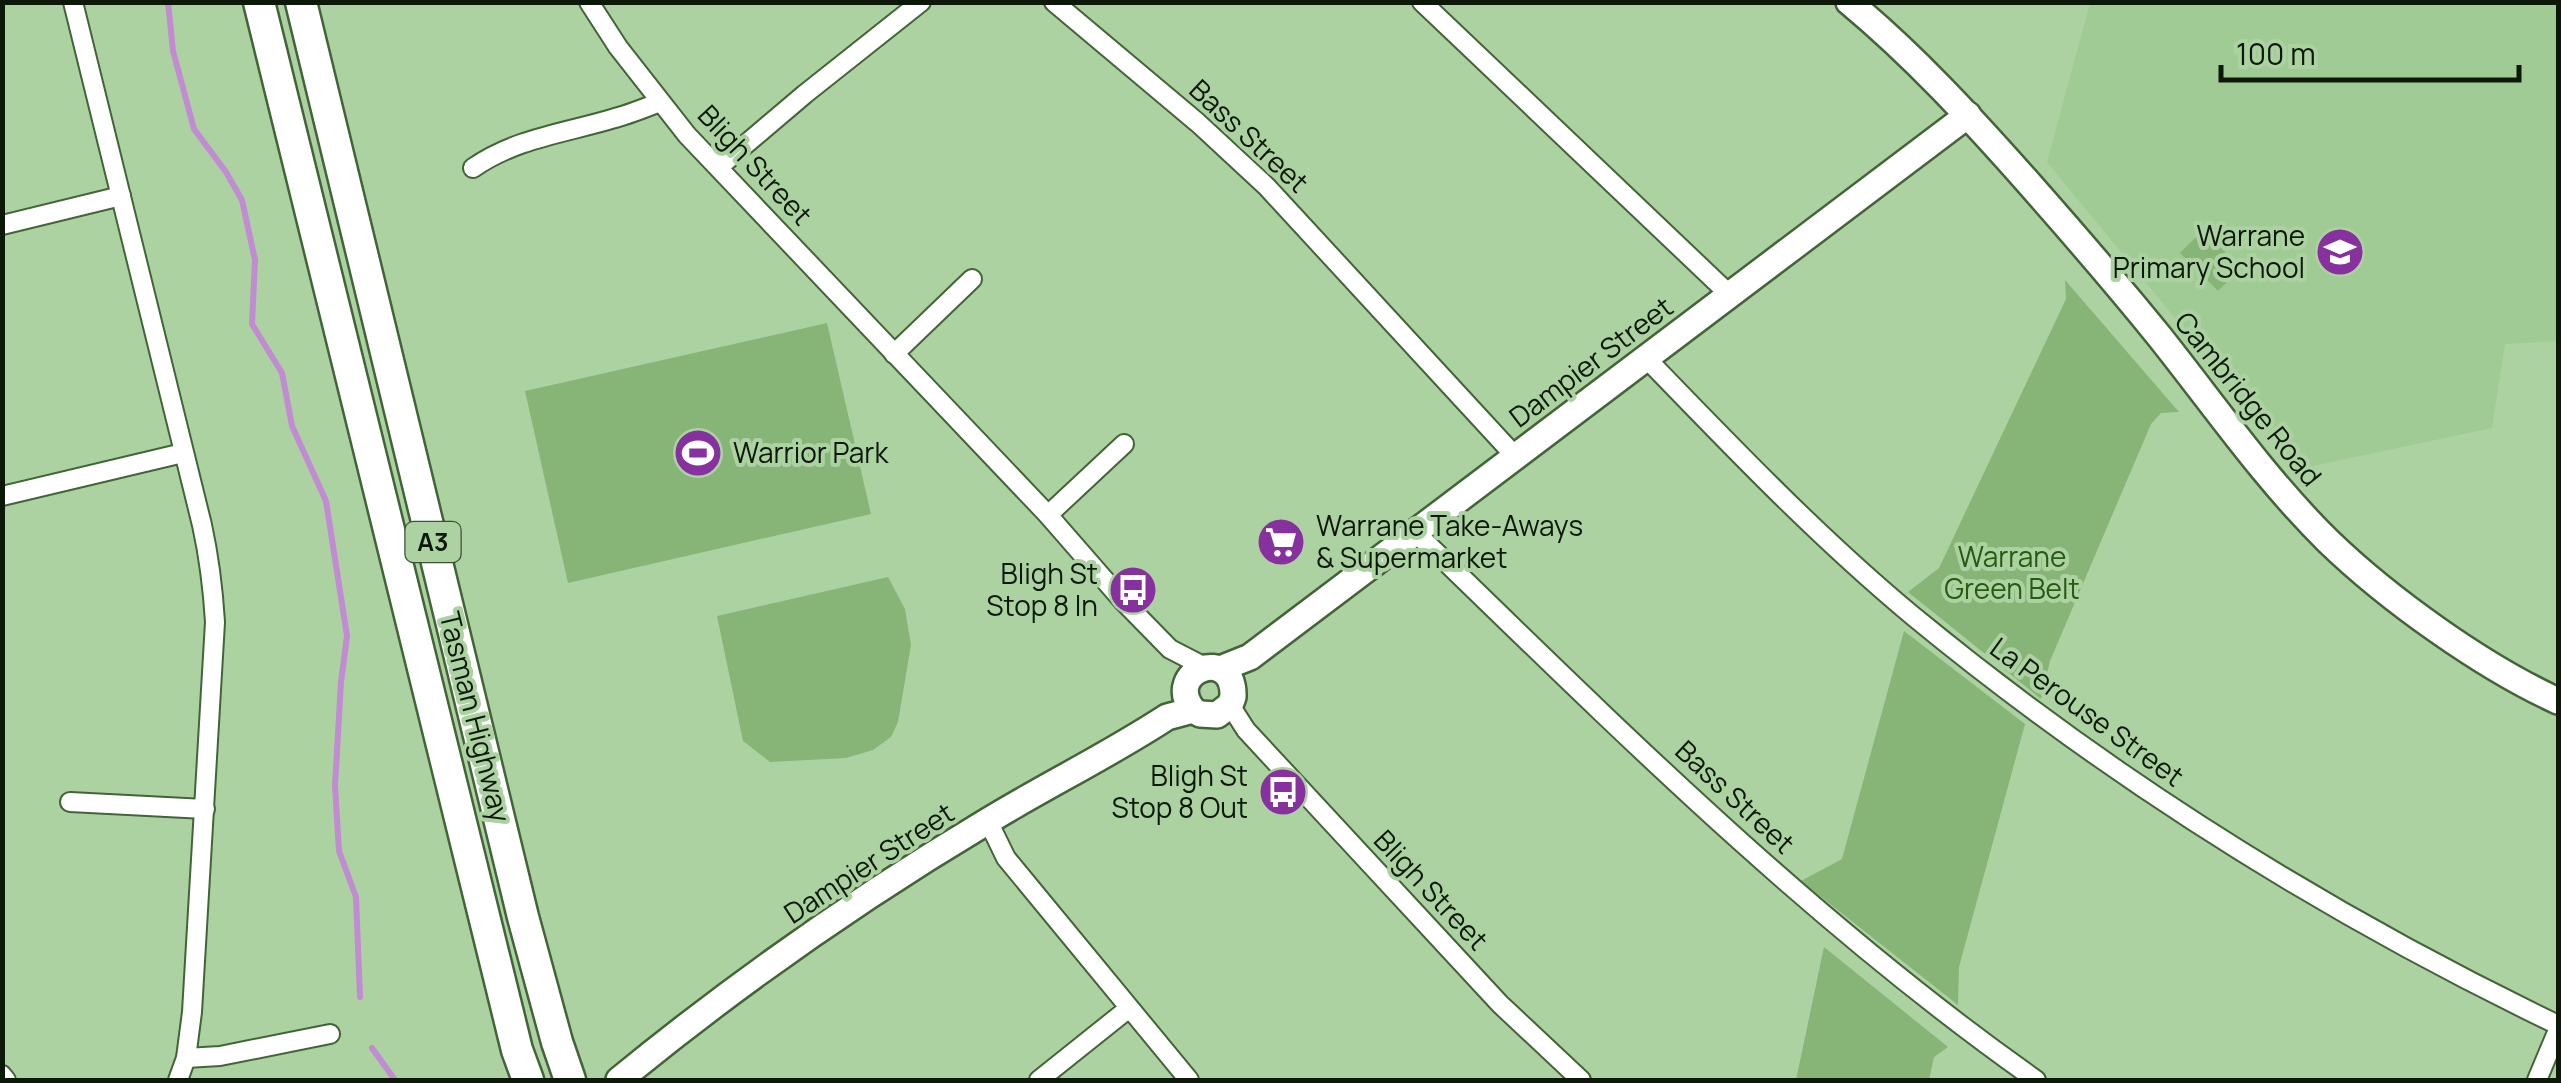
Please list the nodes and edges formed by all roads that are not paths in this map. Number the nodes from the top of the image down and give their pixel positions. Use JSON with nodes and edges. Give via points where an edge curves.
{"nodes":[{"id":1,"x":74,"y":2,"type":"edge"},
{"id":2,"x":259,"y":2,"type":"edge"},
{"id":3,"x":301,"y":2,"type":"edge"},
{"id":4,"x":589,"y":2,"type":"edge"},
{"id":5,"x":921,"y":2,"type":"edge"},
{"id":6,"x":1054,"y":2,"type":"edge"},
{"id":7,"x":1422,"y":2,"type":"edge"},
{"id":8,"x":1849,"y":2,"type":"edge"},
{"id":9,"x":660,"y":102,"type":"junction"},
{"id":10,"x":1968,"y":115,"type":"junction"},
{"id":11,"x":719,"y":167,"type":"junction"},
{"id":12,"x":473,"y":168,"type":"dead end"},
{"id":13,"x":121,"y":196,"type":"junction"},
{"id":14,"x":2,"y":224,"type":"edge"},
{"id":15,"x":972,"y":279,"type":"dead end"},
{"id":16,"x":1730,"y":295,"type":"junction"},
{"id":17,"x":894,"y":354,"type":"junction"},
{"id":18,"x":1646,"y":358,"type":"junction"},
{"id":19,"x":1124,"y":444,"type":"dead end"},
{"id":20,"x":182,"y":453,"type":"junction"},
{"id":21,"x":1515,"y":456,"type":"junction"},
{"id":22,"x":2,"y":496,"type":"edge"},
{"id":23,"x":1048,"y":515,"type":"junction"},
{"id":24,"x":1415,"y":532,"type":"junction"},
{"id":25,"x":1209,"y":691,"type":"junction"},
{"id":26,"x":2558,"y":701,"type":"edge"},
{"id":27,"x":70,"y":802,"type":"dead end"},
{"id":28,"x":205,"y":809,"type":"junction"},
{"id":29,"x":988,"y":821,"type":"junction"},
{"id":30,"x":1128,"y":1009,"type":"junction"},
{"id":31,"x":2558,"y":1027,"type":"edge"},
{"id":32,"x":330,"y":1034,"type":"dead end"},
{"id":33,"x":186,"y":1058,"type":"junction"},
{"id":34,"x":626,"y":1074,"type":"edge"},
{"id":35,"x":178,"y":1080,"type":"edge"},
{"id":36,"x":528,"y":1080,"type":"edge"},
{"id":37,"x":570,"y":1080,"type":"edge"},
{"id":38,"x":1039,"y":1080,"type":"edge"},
{"id":39,"x":1189,"y":1080,"type":"edge"},
{"id":40,"x":1581,"y":1080,"type":"edge"},
{"id":41,"x":2036,"y":1080,"type":"edge"},
{"id":42,"x":2537,"y":1080,"type":"edge"}],
"edges":[{"from":1,"to":13,"type":"street"},
{"from":2,"to":36,"type":"highway","name":"Tasman Highway","number":"A3"},
{"from":3,"to":37,"type":"highway","name":"Tasman Highway","number":"A3","via":[[523,917]]},
{"from":4,"to":9,"type":"street","name":"Bligh Street"},
{"from":5,"to":11,"type":"street"},
{"from":6,"to":21,"type":"street","name":"Bass Street","via":[[1267,187]]},
{"from":7,"to":16,"type":"street"},
{"from":8,"to":10,"type":"street","name":"Cambridge Road"},
{"from":9,"to":11,"type":"street","name":"Bligh Street"},
{"from":9,"to":12,"type":"street","via":[[520,142]]},
{"from":10,"to":16,"type":"street","name":"Dampier Street"},
{"from":10,"to":26,"type":"street","name":"Cambridge Road","via":[[2328,540],[2414,612]]},
{"from":11,"to":17,"type":"street","name":"Bligh Street"},
{"from":13,"to":14,"type":"street"},
{"from":13,"to":20,"type":"street"},
{"from":15,"to":17,"type":"street"},
{"from":16,"to":18,"type":"street","name":"Dampier Street"},
{"from":17,"to":23,"type":"street","name":"Bligh Street"},
{"from":18,"to":21,"type":"street","name":"Dampier Street"},
{"from":18,"to":31,"type":"street","name":"La Perouse Street","via":[[1778,494],[1910,614],[2026,706],[2290,883]]},
{"from":19,"to":23,"type":"street"},
{"from":20,"to":22,"type":"street"},
{"from":20,"to":28,"type":"street","via":[[210,561],[215,611]]},
{"from":21,"to":24,"type":"street","name":"Dampier Street"},
{"from":23,"to":25,"type":"street","name":"Bligh Street"},
{"from":24,"to":25,"type":"street","name":"Dampier Street"},
{"from":24,"to":41,"type":"street","name":"Bass Street","via":[[1797,892],[1946,1016]]},
{"from":25,"to":29,"type":"street","name":"Dampier Street"},
{"from":25,"to":40,"type":"street","name":"Bligh Street","via":[[1500,1004]]},
{"from":27,"to":28,"type":"street"},
{"from":28,"to":33,"type":"street"},
{"from":29,"to":30,"type":"street","via":[[1006,858]]},
{"from":29,"to":34,"type":"street","name":"Dampier Street","via":[[862,900]]},
{"from":30,"to":38,"type":"street"},
{"from":30,"to":39,"type":"street"},
{"from":31,"to":42,"type":"street"},
{"from":32,"to":33,"type":"street"},
{"from":33,"to":35,"type":"street"}]}
